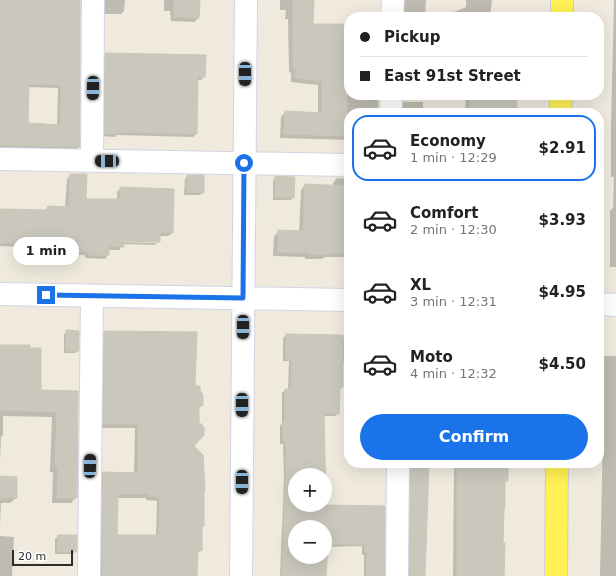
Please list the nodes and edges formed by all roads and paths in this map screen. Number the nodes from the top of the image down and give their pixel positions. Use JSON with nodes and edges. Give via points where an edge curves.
{"nodes":[{"id":1,"x":93,"y":0,"type":"edge"},
{"id":2,"x":246,"y":0,"type":"edge"},
{"id":3,"x":393,"y":0,"type":"edge"},
{"id":4,"x":562,"y":0,"type":"edge"},
{"id":5,"x":392,"y":12,"type":"edge"},
{"id":6,"x":562,"y":12,"type":"edge"},
{"id":7,"x":0,"y":159,"type":"edge"},
{"id":8,"x":92,"y":160,"type":"junction"},
{"id":9,"x":244,"y":163,"type":"junction"},
{"id":10,"x":344,"y":165,"type":"edge"},
{"id":11,"x":0,"y":294,"type":"edge"},
{"id":12,"x":92,"y":296,"type":"junction"},
{"id":13,"x":243,"y":298,"type":"junction"},
{"id":14,"x":344,"y":300,"type":"edge"},
{"id":15,"x":604,"y":304,"type":"edge"},
{"id":16,"x":616,"y":305,"type":"edge"},
{"id":17,"x":398,"y":468,"type":"edge"},
{"id":18,"x":557,"y":468,"type":"edge"},
{"id":19,"x":89,"y":576,"type":"edge"},
{"id":20,"x":242,"y":576,"type":"edge"},
{"id":21,"x":397,"y":576,"type":"edge"},
{"id":22,"x":556,"y":576,"type":"edge"}],
"edges":[{"from":1,"to":8,"type":"street"},
{"from":2,"to":9,"type":"street"},
{"from":3,"to":5,"type":"street"},
{"from":4,"to":6,"type":"main road"},
{"from":7,"to":8,"type":"street"},
{"from":8,"to":9,"type":"street"},
{"from":9,"to":10,"type":"street"},
{"from":9,"to":13,"type":"street"},
{"from":11,"to":12,"type":"street"},
{"from":12,"to":13,"type":"street"},
{"from":12,"to":19,"type":"street"},
{"from":13,"to":14,"type":"street"},
{"from":13,"to":20,"type":"street"},
{"from":15,"to":16,"type":"street"},
{"from":17,"to":21,"type":"street"},
{"from":18,"to":22,"type":"main road"}]}
